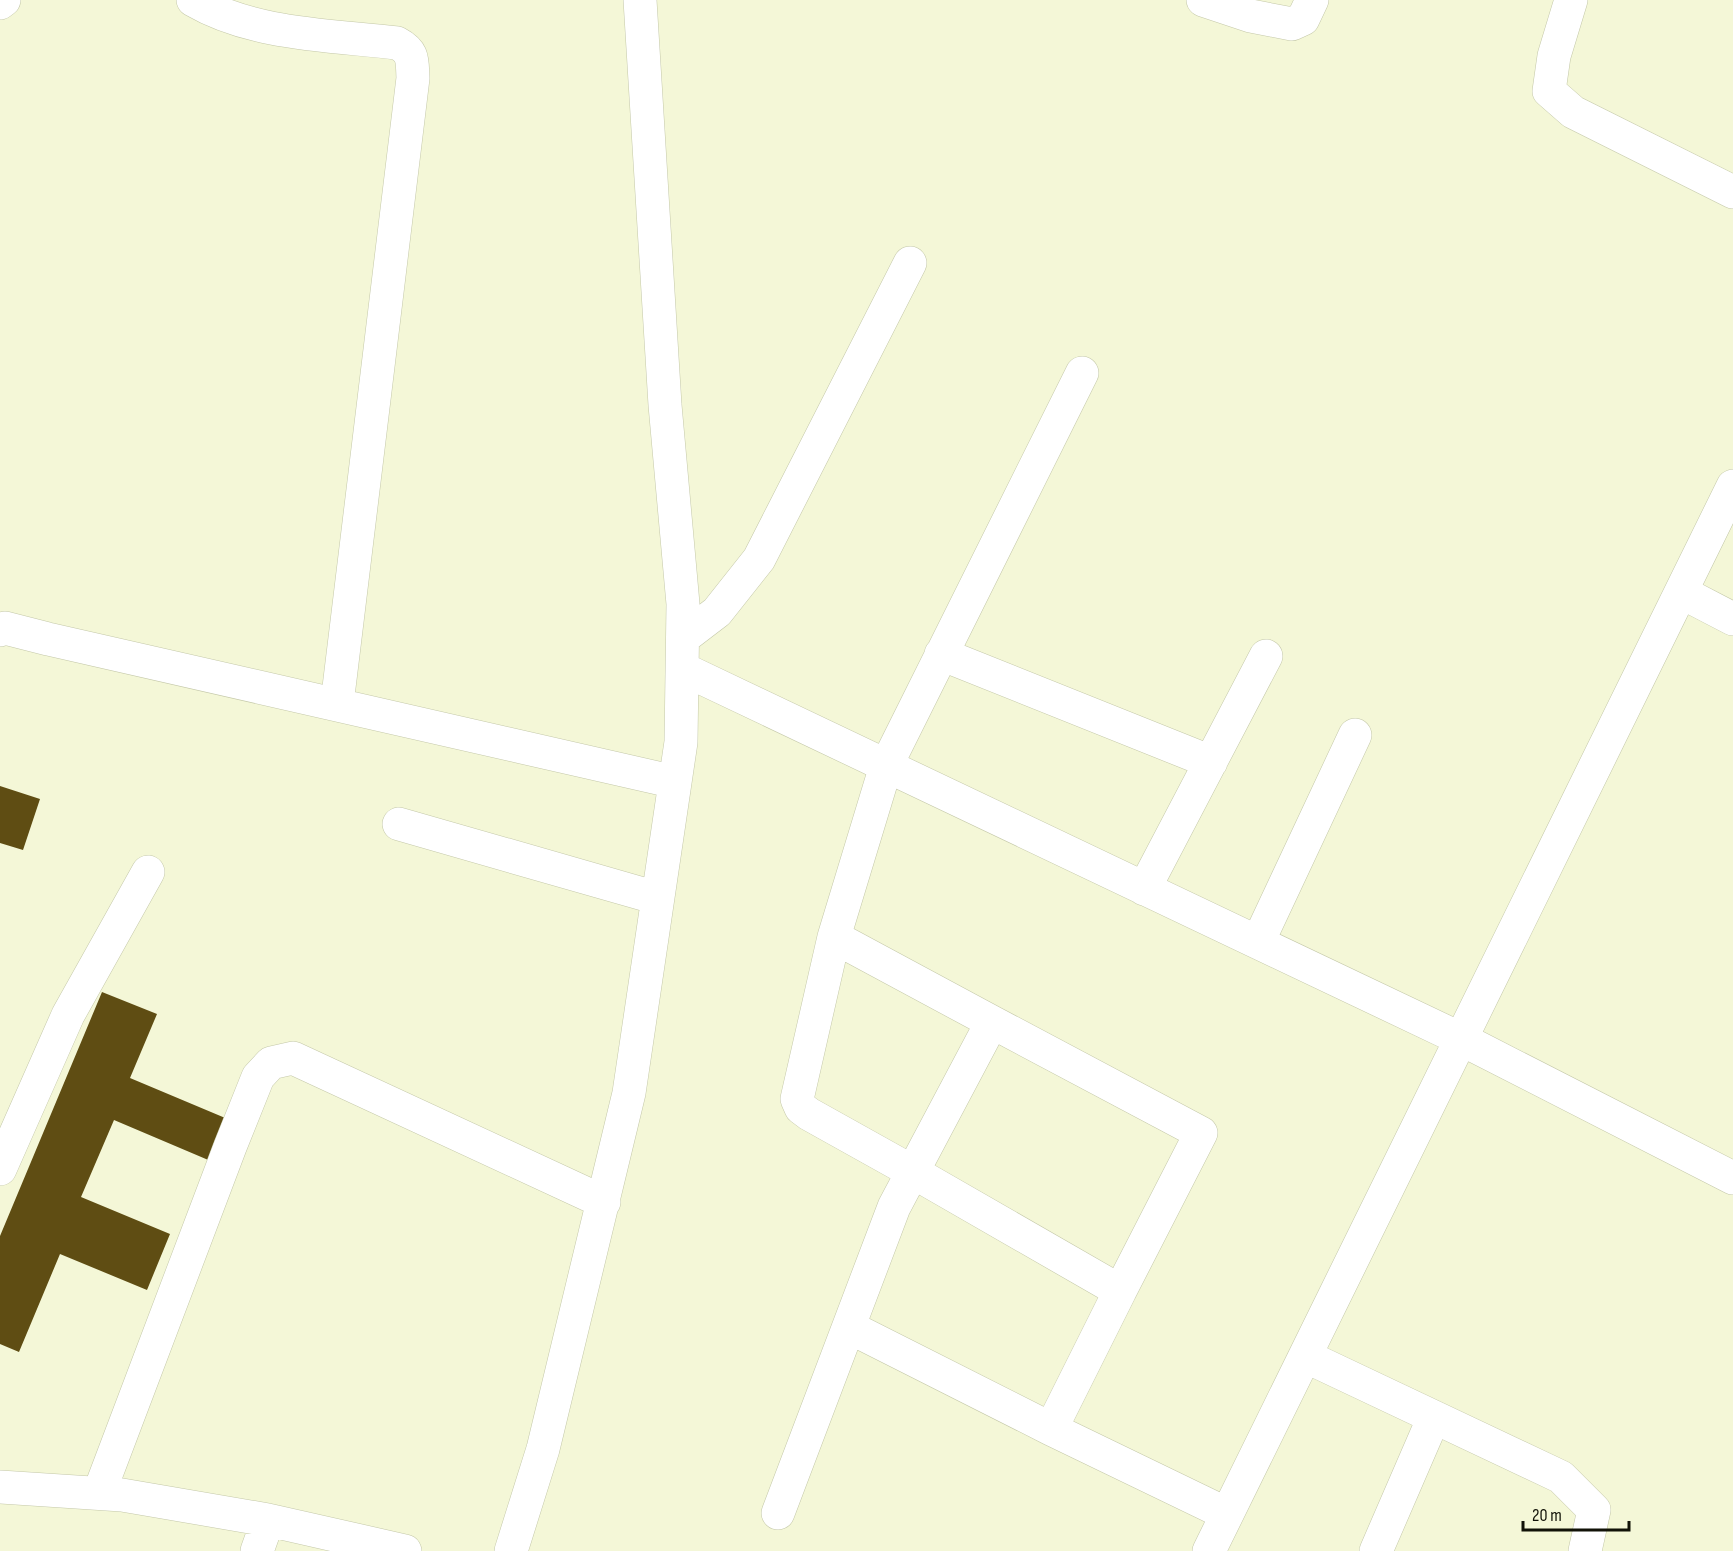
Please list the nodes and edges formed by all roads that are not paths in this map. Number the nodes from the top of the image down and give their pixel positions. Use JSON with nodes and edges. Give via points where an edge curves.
{"nodes":[{"id":1,"x":4,"y":0,"type":"edge"},
{"id":2,"x":193,"y":0,"type":"edge"},
{"id":3,"x":640,"y":0,"type":"edge"},
{"id":4,"x":1203,"y":0,"type":"edge"},
{"id":5,"x":1312,"y":0,"type":"edge"},
{"id":6,"x":1571,"y":0,"type":"edge"},
{"id":7,"x":0,"y":3,"type":"edge"},
{"id":8,"x":1733,"y":192,"type":"edge"},
{"id":9,"x":910,"y":262,"type":"dead end"},
{"id":10,"x":1082,"y":373,"type":"dead end"},
{"id":11,"x":1733,"y":486,"type":"edge"},
{"id":12,"x":1681,"y":592,"type":"junction"},
{"id":13,"x":1733,"y":619,"type":"edge"},
{"id":14,"x":0,"y":630,"type":"edge"},
{"id":15,"x":683,"y":653,"type":"junction"},
{"id":16,"x":941,"y":654,"type":"junction"},
{"id":17,"x":1266,"y":656,"type":"dead end"},
{"id":18,"x":337,"y":704,"type":"junction"},
{"id":19,"x":1356,"y":735,"type":"dead end"},
{"id":20,"x":1211,"y":762,"type":"junction"},
{"id":21,"x":886,"y":766,"type":"junction"},
{"id":22,"x":675,"y":782,"type":"junction"},
{"id":23,"x":399,"y":824,"type":"dead end"},
{"id":24,"x":148,"y":873,"type":"dead end"},
{"id":25,"x":1144,"y":889,"type":"junction"},
{"id":26,"x":657,"y":897,"type":"junction"},
{"id":27,"x":834,"y":937,"type":"junction"},
{"id":28,"x":1258,"y":942,"type":"junction"},
{"id":29,"x":992,"y":1022,"type":"junction"},
{"id":30,"x":1461,"y":1039,"type":"junction"},
{"id":31,"x":0,"y":1169,"type":"edge"},
{"id":32,"x":913,"y":1172,"type":"junction"},
{"id":33,"x":1733,"y":1178,"type":"edge"},
{"id":34,"x":604,"y":1202,"type":"junction"},
{"id":35,"x":1120,"y":1292,"type":"junction"},
{"id":36,"x":849,"y":1327,"type":"junction"},
{"id":37,"x":1305,"y":1356,"type":"junction"},
{"id":38,"x":1434,"y":1417,"type":"junction"},
{"id":39,"x":1051,"y":1429,"type":"junction"},
{"id":40,"x":0,"y":1487,"type":"edge"},
{"id":41,"x":99,"y":1494,"type":"junction"},
{"id":42,"x":778,"y":1513,"type":"dead end"},
{"id":43,"x":1227,"y":1514,"type":"junction"},
{"id":44,"x":268,"y":1520,"type":"junction"},
{"id":45,"x":257,"y":1551,"type":"edge"},
{"id":46,"x":405,"y":1551,"type":"edge"},
{"id":47,"x":511,"y":1551,"type":"edge"},
{"id":48,"x":1209,"y":1551,"type":"edge"},
{"id":49,"x":1376,"y":1551,"type":"edge"},
{"id":50,"x":1585,"y":1551,"type":"edge"}],
"edges":[{"from":1,"to":7,"type":"street"},
{"from":2,"to":18,"type":"street","via":[[251,23],[397,43],[412,58],[413,78]]},
{"from":3,"to":15,"type":"street"},
{"from":4,"to":5,"type":"street","via":[[1292,24],[1303,19]]},
{"from":6,"to":8,"type":"street","via":[[1554,56],[1549,91],[1573,112]]},
{"from":9,"to":15,"type":"street","via":[[759,559]]},
{"from":10,"to":16,"type":"street"},
{"from":11,"to":12,"type":"street"},
{"from":12,"to":13,"type":"street"},
{"from":12,"to":30,"type":"street"},
{"from":14,"to":18,"type":"street","via":[[5,628]]},
{"from":15,"to":21,"type":"street"},
{"from":15,"to":22,"type":"street","via":[[681,742]]},
{"from":16,"to":20,"type":"street"},
{"from":16,"to":21,"type":"street"},
{"from":17,"to":20,"type":"street"},
{"from":18,"to":22,"type":"street"},
{"from":19,"to":28,"type":"street"},
{"from":20,"to":25,"type":"street"},
{"from":21,"to":25,"type":"street"},
{"from":21,"to":27,"type":"street"},
{"from":22,"to":26,"type":"street"},
{"from":23,"to":26,"type":"street"},
{"from":24,"to":31,"type":"street","via":[[68,1016]]},
{"from":25,"to":28,"type":"street"},
{"from":26,"to":34,"type":"street","via":[[629,1093]]},
{"from":27,"to":29,"type":"street"},
{"from":27,"to":32,"type":"street","via":[[797,1099],[809,1114]]},
{"from":28,"to":30,"type":"street"},
{"from":29,"to":32,"type":"street"},
{"from":29,"to":35,"type":"street","via":[[1202,1133]]},
{"from":30,"to":33,"type":"street"},
{"from":30,"to":37,"type":"street"},
{"from":32,"to":35,"type":"street"},
{"from":32,"to":36,"type":"street","via":[[894,1207]]},
{"from":34,"to":41,"type":"street","via":[[293,1058],[270,1063],[258,1077],[230,1147]]},
{"from":34,"to":47,"type":"street","via":[[543,1449]]},
{"from":35,"to":39,"type":"street"},
{"from":36,"to":39,"type":"street"},
{"from":36,"to":42,"type":"street"},
{"from":37,"to":38,"type":"street"},
{"from":37,"to":43,"type":"street"},
{"from":38,"to":49,"type":"street"},
{"from":38,"to":50,"type":"street","via":[[1561,1477],[1594,1510]]},
{"from":39,"to":43,"type":"street"},
{"from":40,"to":41,"type":"street"},
{"from":41,"to":44,"type":"street"},
{"from":43,"to":48,"type":"street"},
{"from":44,"to":45,"type":"street"},
{"from":44,"to":46,"type":"street"}]}
